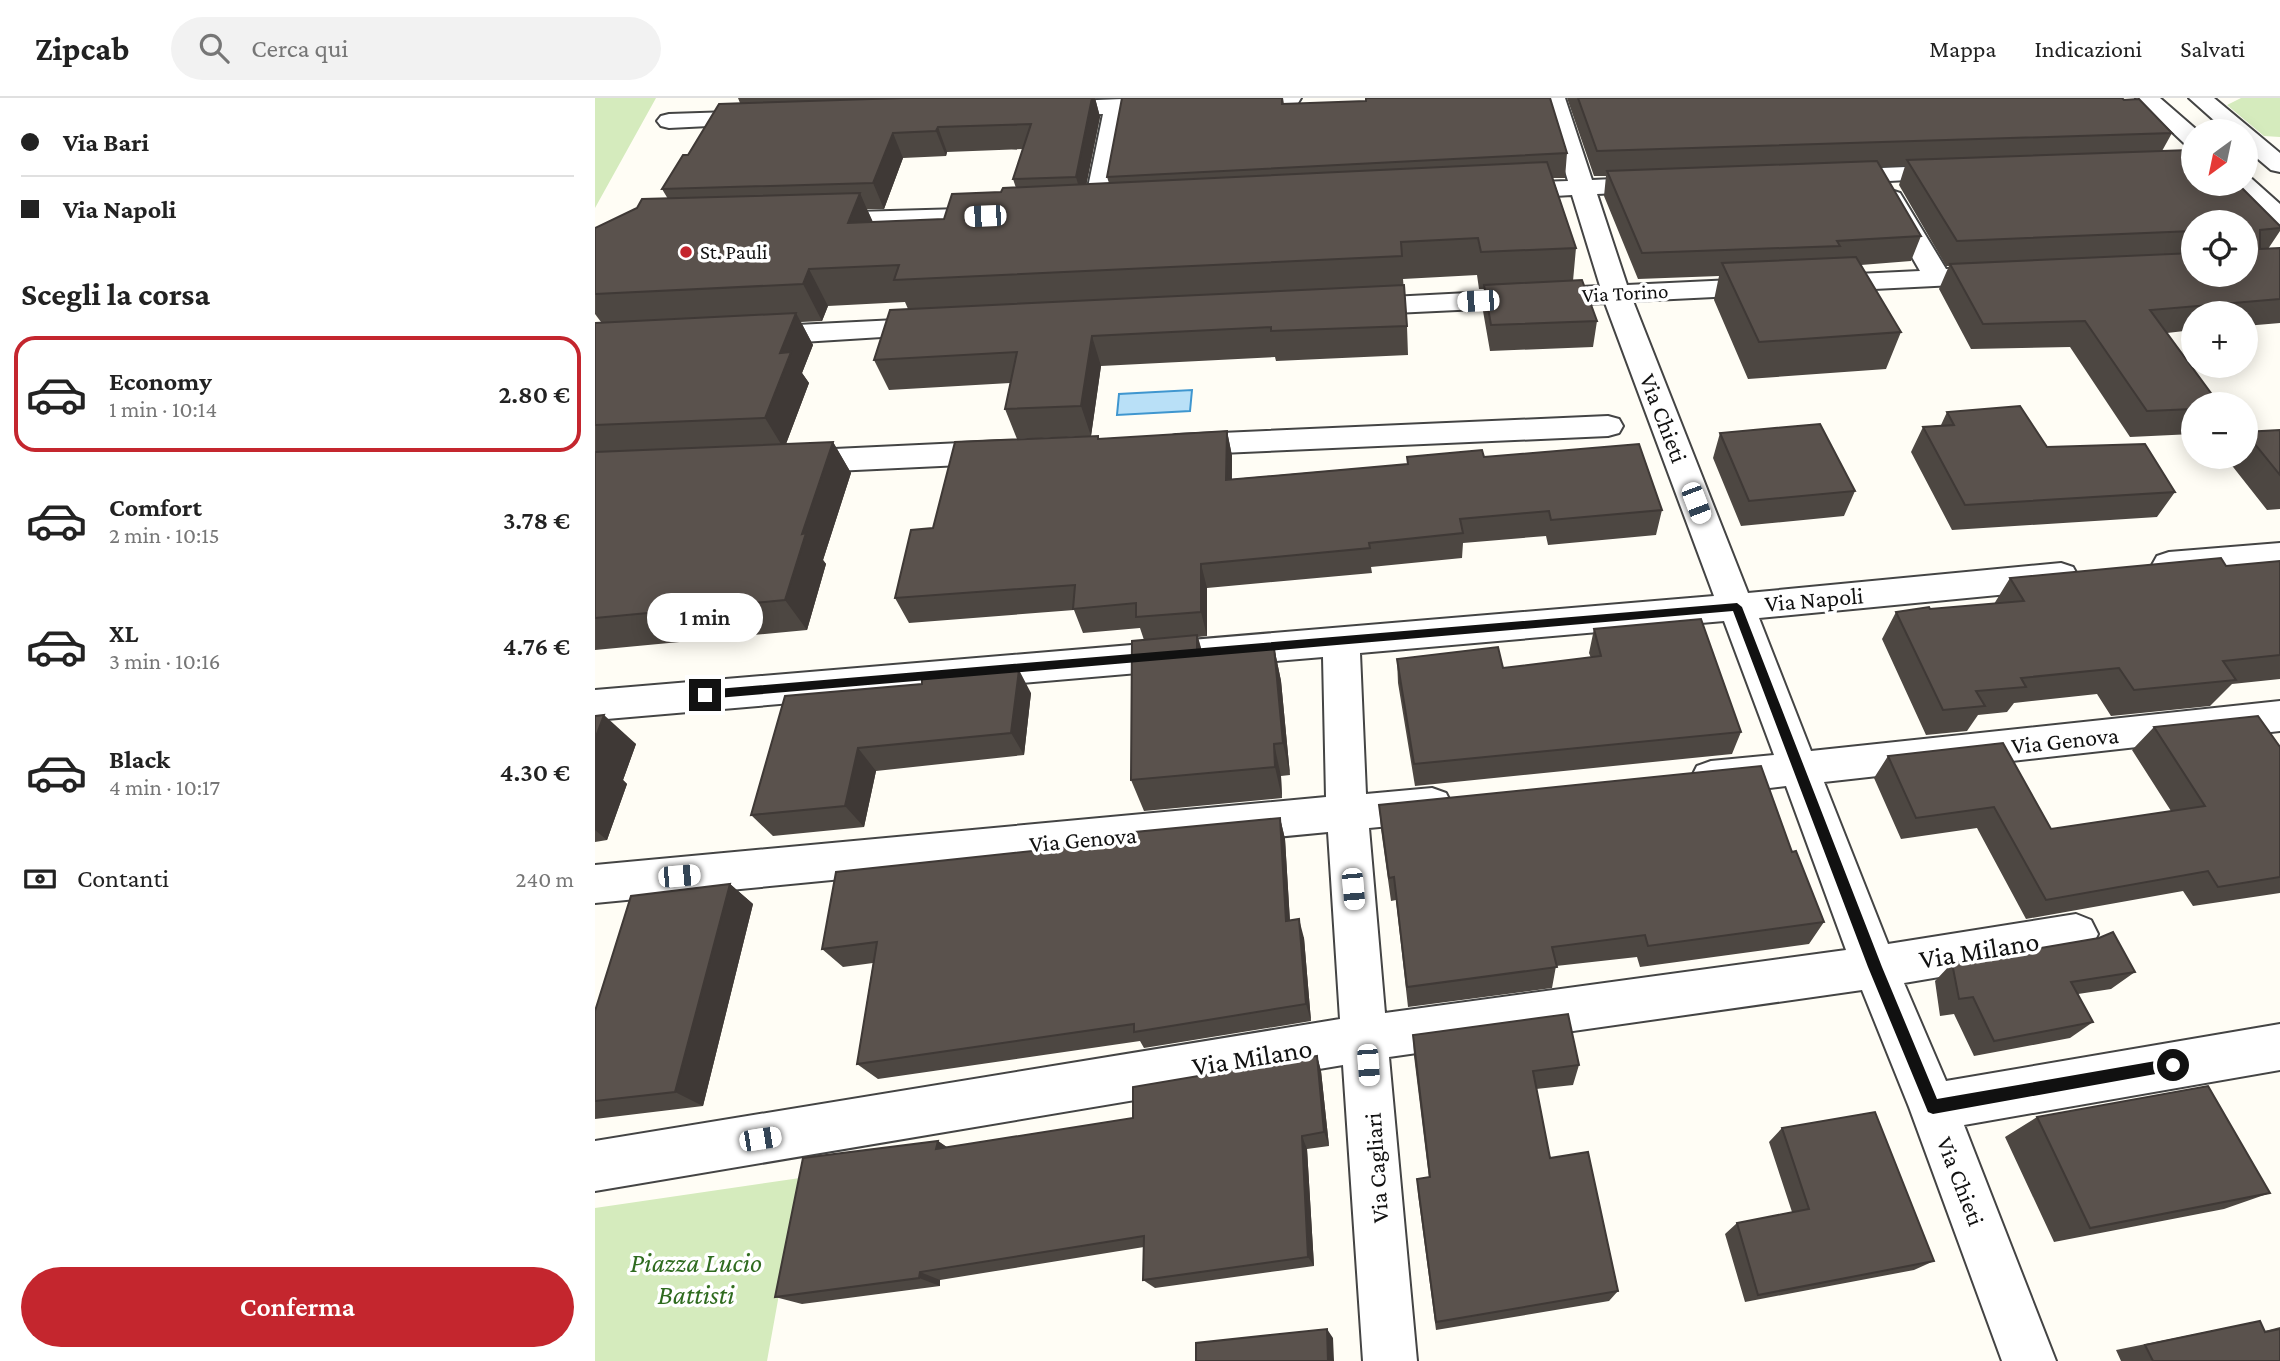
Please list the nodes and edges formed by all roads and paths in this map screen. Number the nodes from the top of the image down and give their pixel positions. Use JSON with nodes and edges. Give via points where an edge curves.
{"nodes":[{"id":1,"x":684,"y":98,"type":"edge"},
{"id":2,"x":1290,"y":98,"type":"edge"},
{"id":3,"x":1554,"y":98,"type":"edge"},
{"id":4,"x":2147,"y":98,"type":"edge"},
{"id":5,"x":2200,"y":98,"type":"edge"},
{"id":6,"x":1115,"y":107,"type":"junction"},
{"id":7,"x":1018,"y":110,"type":"edge"},
{"id":8,"x":781,"y":118,"type":"edge"},
{"id":9,"x":2225,"y":119,"type":"edge"},
{"id":10,"x":2181,"y":128,"type":"edge"},
{"id":11,"x":2258,"y":147,"type":"edge"},
{"id":12,"x":2274,"y":160,"type":"edge"},
{"id":13,"x":1985,"y":172,"type":"edge"},
{"id":14,"x":1877,"y":175,"type":"junction"},
{"id":15,"x":1810,"y":178,"type":"edge"},
{"id":16,"x":1676,"y":183,"type":"edge"},
{"id":17,"x":1582,"y":187,"type":"junction"},
{"id":18,"x":1485,"y":192,"type":"edge"},
{"id":19,"x":2256,"y":196,"type":"edge"},
{"id":20,"x":1124,"y":211,"type":"edge"},
{"id":21,"x":1096,"y":212,"type":"junction"},
{"id":22,"x":1069,"y":213,"type":"edge"},
{"id":23,"x":1027,"y":215,"type":"edge"},
{"id":24,"x":2280,"y":217,"type":"edge"},
{"id":25,"x":790,"y":222,"type":"edge"},
{"id":26,"x":2018,"y":274,"type":"edge"},
{"id":27,"x":1937,"y":277,"type":"junction"},
{"id":28,"x":1616,"y":294,"type":"junction"},
{"id":29,"x":1322,"y":308,"type":"edge"},
{"id":30,"x":958,"y":326,"type":"edge"},
{"id":31,"x":735,"y":337,"type":"edge"},
{"id":32,"x":1608,"y":426,"type":"dead end"},
{"id":33,"x":1149,"y":446,"type":"edge"},
{"id":34,"x":1038,"y":451,"type":"edge"},
{"id":35,"x":759,"y":463,"type":"edge"},
{"id":36,"x":2280,"y":555,"type":"edge"},
{"id":37,"x":2141,"y":568,"type":"edge"},
{"id":38,"x":2099,"y":572,"type":"edge"},
{"id":39,"x":1737,"y":607,"type":"junction"},
{"id":40,"x":1341,"y":640,"type":"junction"},
{"id":41,"x":595,"y":705,"type":"edge"},
{"id":42,"x":2280,"y":716,"type":"edge"},
{"id":43,"x":1800,"y":769,"type":"junction"},
{"id":44,"x":1676,"y":781,"type":"edge"},
{"id":45,"x":1471,"y":802,"type":"edge"},
{"id":46,"x":1347,"y":814,"type":"junction"},
{"id":47,"x":595,"y":884,"type":"edge"},
{"id":48,"x":2076,"y":934,"type":"dead end"},
{"id":49,"x":1875,"y":967,"type":"junction"},
{"id":50,"x":1366,"y":1038,"type":"junction"},
{"id":51,"x":2280,"y":1047,"type":"edge"},
{"id":52,"x":1933,"y":1107,"type":"junction"},
{"id":53,"x":595,"y":1166,"type":"edge"},
{"id":54,"x":1390,"y":1361,"type":"edge"},
{"id":55,"x":2029,"y":1361,"type":"edge"}],
"edges":[{"from":1,"to":8,"type":"street","via":[[669,121]]},
{"from":2,"to":6,"type":"street"},
{"from":3,"to":17,"type":"street","name":"Via Chieti"},
{"from":4,"to":10,"type":"street"},
{"from":5,"to":9,"type":"street"},
{"from":6,"to":7,"type":"street"},
{"from":6,"to":21,"type":"street"},
{"from":11,"to":12,"type":"street"},
{"from":13,"to":14,"type":"street"},
{"from":14,"to":15,"type":"street"},
{"from":14,"to":27,"type":"street"},
{"from":16,"to":17,"type":"street"},
{"from":17,"to":18,"type":"street"},
{"from":17,"to":28,"type":"street","name":"Via Chieti"},
{"from":19,"to":24,"type":"street"},
{"from":20,"to":21,"type":"street"},
{"from":21,"to":22,"type":"street"},
{"from":23,"to":25,"type":"street"},
{"from":26,"to":27,"type":"street","name":"Via Torino"},
{"from":27,"to":28,"type":"street","name":"Via Torino"},
{"from":28,"to":29,"type":"street","name":"Via Torino"},
{"from":28,"to":39,"type":"street","name":"Via Chieti"},
{"from":30,"to":31,"type":"street"},
{"from":32,"to":33,"type":"street"},
{"from":34,"to":35,"type":"street"},
{"from":36,"to":37,"type":"street"},
{"from":38,"to":39,"type":"street","name":"Via Napoli"},
{"from":39,"to":40,"type":"street","name":"Via Napoli"},
{"from":39,"to":43,"type":"street","name":"Via Chieti"},
{"from":40,"to":41,"type":"street","name":"Via Napoli"},
{"from":40,"to":46,"type":"street","name":"Via Cagliari"},
{"from":42,"to":43,"type":"street","name":"Via Genova"},
{"from":43,"to":44,"type":"street","name":"Via Genova"},
{"from":43,"to":49,"type":"street","name":"Via Chieti"},
{"from":45,"to":46,"type":"street","name":"Via Genova"},
{"from":46,"to":47,"type":"street","name":"Via Genova"},
{"from":46,"to":50,"type":"street","name":"Via Cagliari"},
{"from":48,"to":49,"type":"street","name":"Via Milano"},
{"from":49,"to":50,"type":"street","name":"Via Milano"},
{"from":49,"to":52,"type":"street","name":"Via Chieti"},
{"from":50,"to":53,"type":"street","name":"Via Milano"},
{"from":50,"to":54,"type":"street","name":"Via Cagliari"},
{"from":51,"to":52,"type":"street"},
{"from":52,"to":55,"type":"street","name":"Via Chieti"}]}
